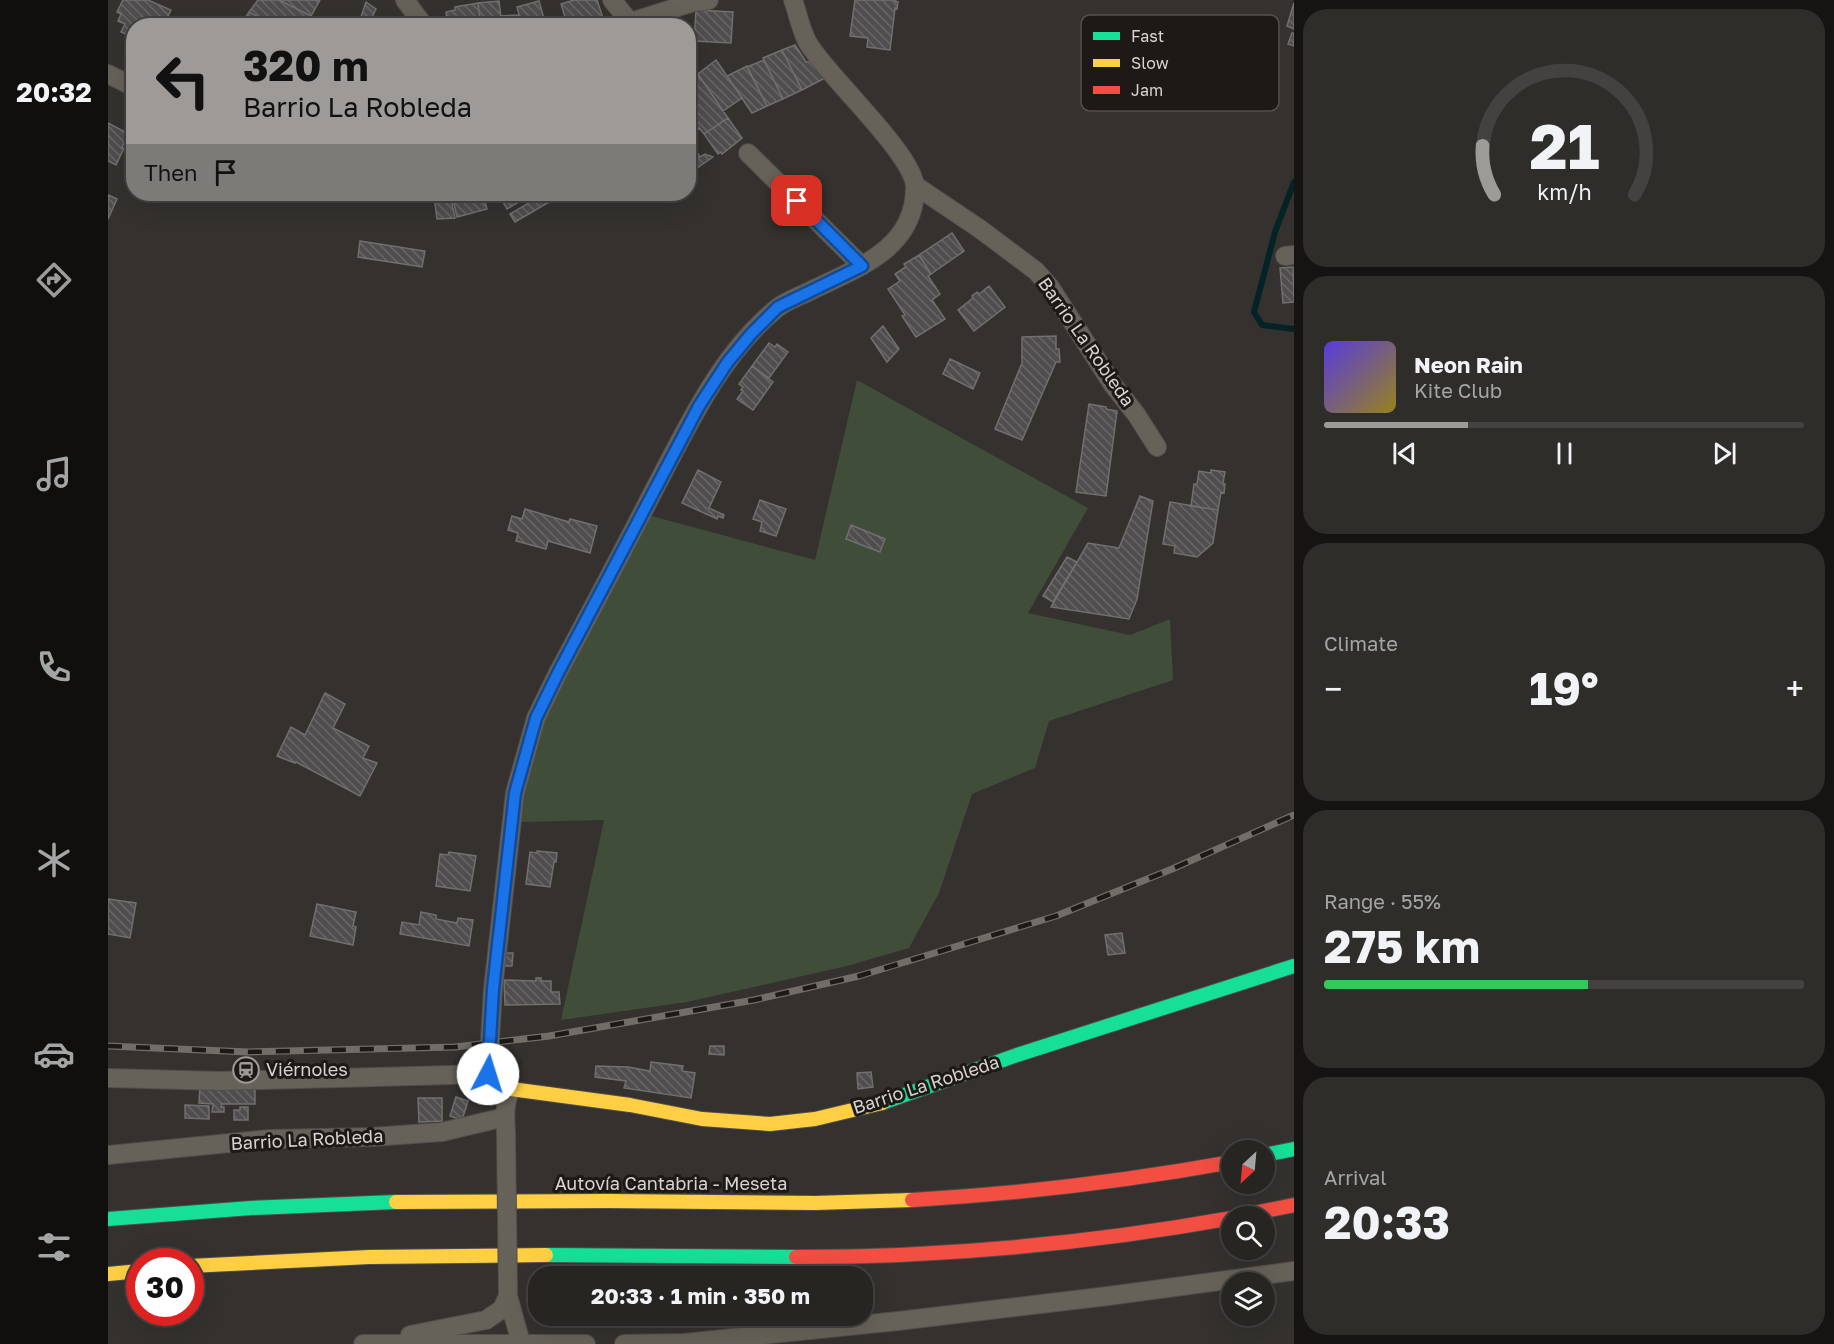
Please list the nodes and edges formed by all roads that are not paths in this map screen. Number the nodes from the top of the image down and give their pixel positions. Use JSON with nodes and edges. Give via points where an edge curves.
{"nodes":[{"id":1,"x":405,"y":0,"type":"edge"},
{"id":2,"x":612,"y":0,"type":"edge"},
{"id":3,"x":709,"y":0,"type":"edge"},
{"id":4,"x":793,"y":0,"type":"edge"},
{"id":5,"x":418,"y":18,"type":"edge"},
{"id":6,"x":621,"y":18,"type":"edge"},
{"id":7,"x":643,"y":18,"type":"edge"},
{"id":8,"x":108,"y":74,"type":"edge"},
{"id":9,"x":126,"y":83,"type":"edge"},
{"id":10,"x":748,"y":153,"type":"dead end"},
{"id":11,"x":916,"y":186,"type":"junction"},
{"id":12,"x":862,"y":266,"type":"junction"},
{"id":13,"x":1157,"y":447,"type":"dead end"},
{"id":14,"x":1294,"y":966,"type":"edge"},
{"id":15,"x":488,"y":1074,"type":"junction"},
{"id":16,"x":108,"y":1078,"type":"edge"},
{"id":17,"x":511,"y":1089,"type":"junction"},
{"id":18,"x":506,"y":1125,"type":"junction"},
{"id":19,"x":1294,"y":1149,"type":"edge"},
{"id":20,"x":1275,"y":1153,"type":"edge"},
{"id":21,"x":108,"y":1155,"type":"edge"},
{"id":22,"x":1221,"y":1164,"type":"edge"},
{"id":23,"x":1294,"y":1205,"type":"edge"},
{"id":24,"x":1275,"y":1209,"type":"edge"},
{"id":25,"x":108,"y":1219,"type":"edge"},
{"id":26,"x":1221,"y":1220,"type":"edge"},
{"id":27,"x":204,"y":1265,"type":"edge"},
{"id":28,"x":1294,"y":1271,"type":"edge"},
{"id":29,"x":126,"y":1272,"type":"edge"},
{"id":30,"x":108,"y":1274,"type":"edge"},
{"id":31,"x":508,"y":1296,"type":"junction"},
{"id":32,"x":521,"y":1343,"type":"edge"},
{"id":33,"x":363,"y":1344,"type":"edge"},
{"id":34,"x":368,"y":1344,"type":"edge"},
{"id":35,"x":586,"y":1344,"type":"edge"},
{"id":36,"x":624,"y":1344,"type":"edge"}],
"edges":[{"from":1,"to":5,"type":"street"},
{"from":2,"to":6,"type":"street"},
{"from":3,"to":7,"type":"street"},
{"from":4,"to":11,"type":"street","via":[[807,42],[904,160]]},
{"from":8,"to":9,"type":"street"},
{"from":10,"to":12,"type":"street"},
{"from":11,"to":12,"type":"street","via":[[912,209],[900,235],[884,252]]},
{"from":11,"to":13,"type":"street","name":"Barrio La Robleda","via":[[1036,271]]},
{"from":12,"to":15,"type":"street","via":[[778,307],[727,363],[699,406],[536,718],[515,793],[493,989]]},
{"from":14,"to":17,"type":"main road","name":"Barrio La Robleda","via":[[888,1101],[815,1119],[770,1124],[702,1119]]},
{"from":15,"to":16,"type":"street","via":[[221,1081]]},
{"from":15,"to":17,"type":"street","name":"Barrio La Robleda","via":[[493,1081]]},
{"from":17,"to":18,"type":"street"},
{"from":18,"to":21,"type":"street","name":"Barrio La Robleda","via":[[372,1137],[270,1139]]},
{"from":18,"to":31,"type":"street","bridge":true},
{"from":19,"to":20,"type":"main road"},
{"from":22,"to":25,"type":"main road","name":"Autovía Cantabria - Meseta","via":[[1066,1188],[909,1200],[392,1202],[241,1207]]},
{"from":23,"to":24,"type":"main road"},
{"from":26,"to":27,"type":"main road","via":[[1133,1234],[953,1253],[811,1257],[379,1256]]},
{"from":28,"to":36,"type":"street","via":[[898,1321],[684,1343]]},
{"from":29,"to":30,"type":"main road"},
{"from":31,"to":32,"type":"street"},
{"from":31,"to":34,"type":"street","via":[[502,1309],[486,1320]]},
{"from":32,"to":34,"type":"street"},
{"from":32,"to":35,"type":"street"},
{"from":33,"to":34,"type":"street"}]}
